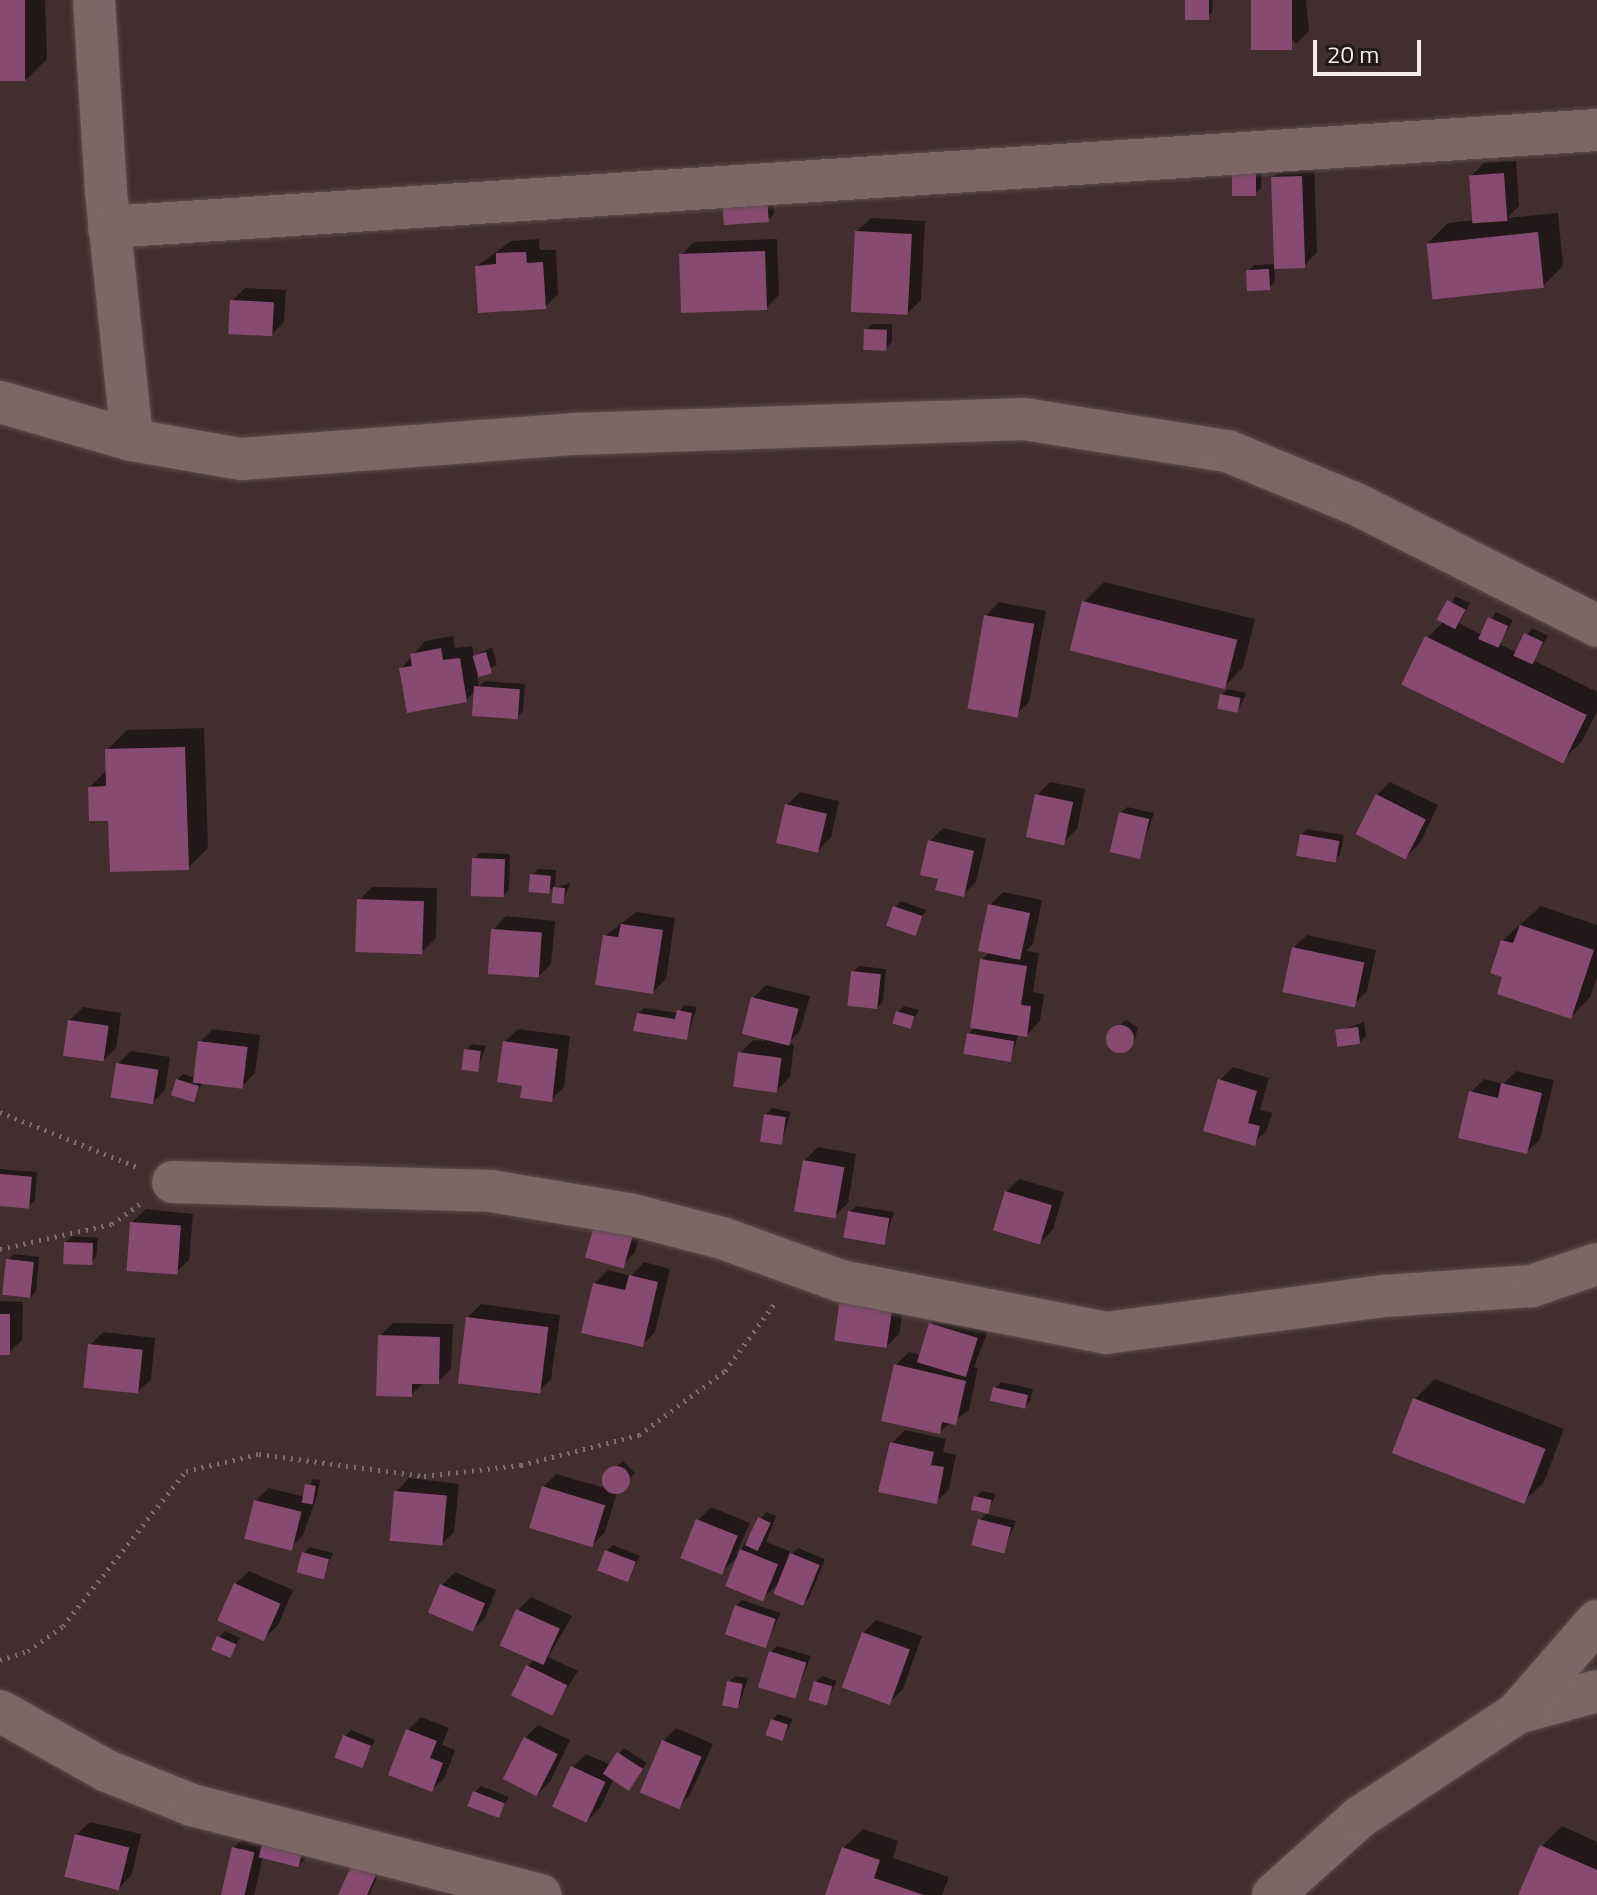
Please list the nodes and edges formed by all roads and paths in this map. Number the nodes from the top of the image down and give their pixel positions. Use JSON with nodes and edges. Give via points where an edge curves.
{"nodes":[{"id":1,"x":94,"y":0,"type":"edge"},
{"id":2,"x":1597,"y":130,"type":"edge"},
{"id":3,"x":109,"y":227,"type":"junction"},
{"id":4,"x":0,"y":402,"type":"edge"},
{"id":5,"x":132,"y":440,"type":"junction"},
{"id":6,"x":1597,"y":626,"type":"edge"},
{"id":7,"x":0,"y":1112,"type":"edge"},
{"id":8,"x":173,"y":1182,"type":"junction"},
{"id":9,"x":0,"y":1249,"type":"edge"},
{"id":10,"x":1597,"y":1264,"type":"edge"},
{"id":11,"x":801,"y":1266,"type":"junction"},
{"id":12,"x":1597,"y":1621,"type":"edge"},
{"id":13,"x":0,"y":1660,"type":"edge"},
{"id":14,"x":1597,"y":1691,"type":"edge"},
{"id":15,"x":0,"y":1711,"type":"edge"},
{"id":16,"x":1517,"y":1713,"type":"junction"},
{"id":17,"x":541,"y":1895,"type":"edge"},
{"id":18,"x":1273,"y":1895,"type":"edge"}],
"edges":[{"from":1,"to":3,"type":"street"},
{"from":2,"to":3,"type":"street"},
{"from":3,"to":5,"type":"street"},
{"from":4,"to":5,"type":"street"},
{"from":5,"to":6,"type":"street","via":[[241,459],[575,434],[1024,419],[1227,451],[1354,503]]},
{"from":7,"to":8,"type":"path"},
{"from":8,"to":9,"type":"path","via":[[112,1224]]},
{"from":8,"to":11,"type":"street","via":[[491,1191],[629,1214]]},
{"from":10,"to":11,"type":"street","via":[[1532,1286],[1385,1296],[1106,1333],[841,1281]]},
{"from":11,"to":13,"type":"path","via":[[725,1371],[639,1435],[521,1465],[424,1476],[259,1454],[186,1471],[63,1626],[28,1651]]},
{"from":12,"to":16,"type":"street"},
{"from":14,"to":16,"type":"street"},
{"from":15,"to":17,"type":"street","via":[[107,1771],[192,1805]]},
{"from":16,"to":18,"type":"street","via":[[1360,1817]]}]}
